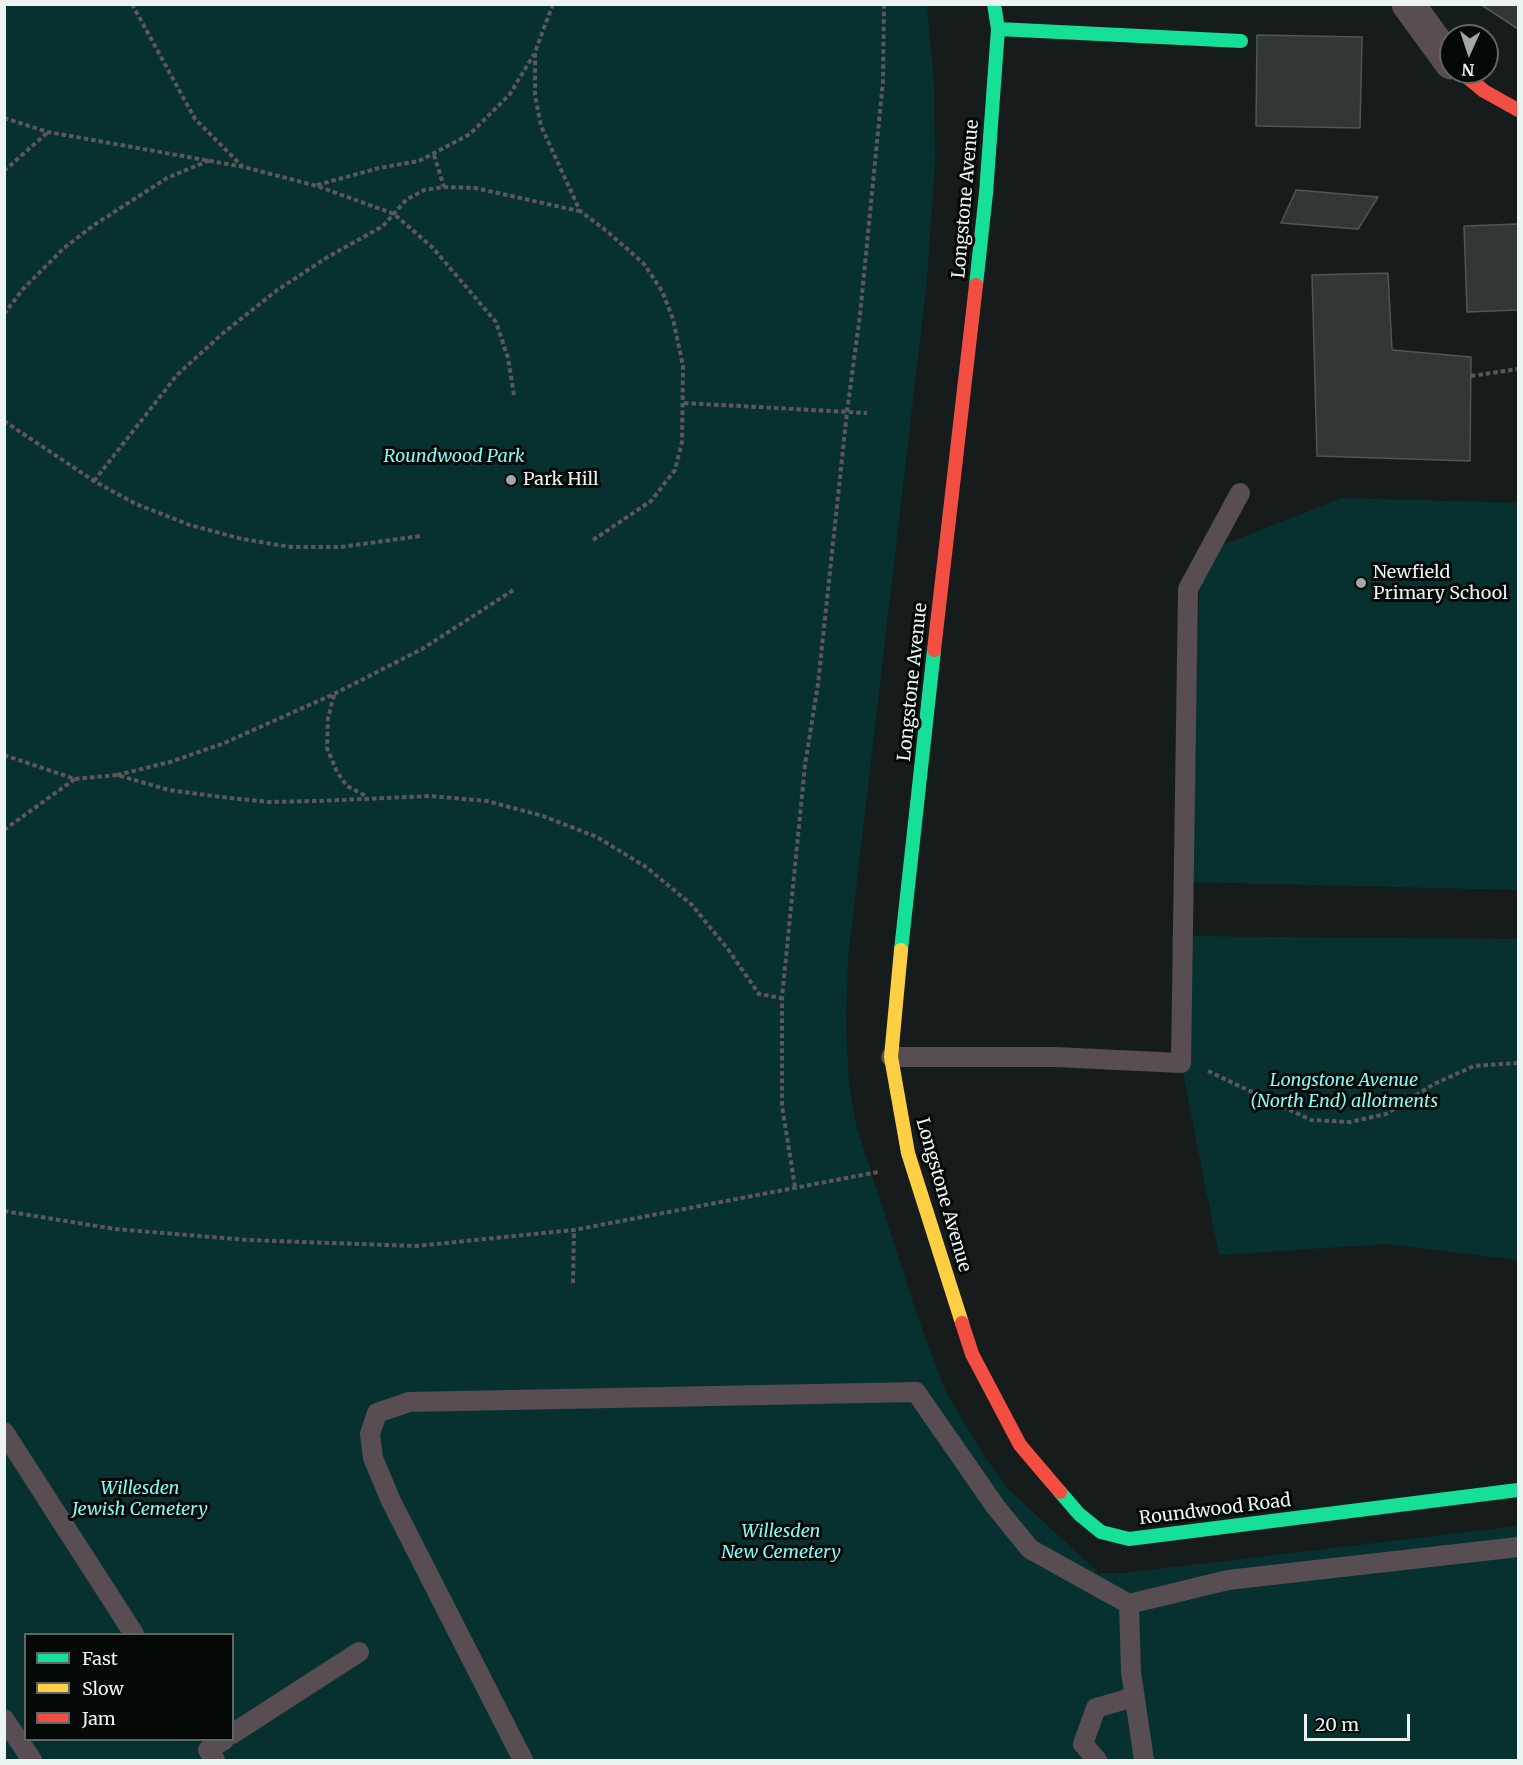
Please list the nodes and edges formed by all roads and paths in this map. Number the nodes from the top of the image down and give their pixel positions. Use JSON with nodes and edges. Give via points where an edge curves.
{"nodes":[{"id":1,"x":132,"y":4,"type":"edge"},
{"id":2,"x":553,"y":4,"type":"edge"},
{"id":3,"x":884,"y":4,"type":"edge"},
{"id":4,"x":994,"y":4,"type":"edge"},
{"id":5,"x":1408,"y":4,"type":"edge"},
{"id":6,"x":998,"y":29,"type":"junction"},
{"id":7,"x":1241,"y":41,"type":"dead end"},
{"id":8,"x":1439,"y":47,"type":"edge"},
{"id":9,"x":535,"y":52,"type":"junction"},
{"id":10,"x":1476,"y":84,"type":"edge"},
{"id":11,"x":1518,"y":110,"type":"edge"},
{"id":12,"x":4,"y":118,"type":"edge"},
{"id":13,"x":48,"y":132,"type":"junction"},
{"id":14,"x":434,"y":155,"type":"junction"},
{"id":15,"x":211,"y":159,"type":"junction"},
{"id":16,"x":244,"y":167,"type":"junction"},
{"id":17,"x":4,"y":171,"type":"edge"},
{"id":18,"x":317,"y":186,"type":"junction"},
{"id":19,"x":444,"y":187,"type":"junction"},
{"id":20,"x":580,"y":211,"type":"junction"},
{"id":21,"x":394,"y":214,"type":"junction"},
{"id":22,"x":4,"y":314,"type":"edge"},
{"id":23,"x":1518,"y":369,"type":"edge"},
{"id":24,"x":1471,"y":376,"type":"dead end"},
{"id":25,"x":514,"y":394,"type":"dead end"},
{"id":26,"x":684,"y":403,"type":"junction"},
{"id":27,"x":847,"y":412,"type":"junction"},
{"id":28,"x":867,"y":413,"type":"dead end"},
{"id":29,"x":4,"y":421,"type":"edge"},
{"id":30,"x":94,"y":481,"type":"junction"},
{"id":31,"x":1240,"y":493,"type":"dead end"},
{"id":32,"x":420,"y":536,"type":"dead end"},
{"id":33,"x":592,"y":540,"type":"dead end"},
{"id":34,"x":515,"y":590,"type":"dead end"},
{"id":35,"x":334,"y":694,"type":"junction"},
{"id":36,"x":4,"y":755,"type":"edge"},
{"id":37,"x":117,"y":775,"type":"junction"},
{"id":38,"x":75,"y":779,"type":"junction"},
{"id":39,"x":368,"y":797,"type":"junction"},
{"id":40,"x":4,"y":830,"type":"edge"},
{"id":41,"x":782,"y":998,"type":"junction"},
{"id":42,"x":891,"y":1057,"type":"junction"},
{"id":43,"x":1181,"y":1063,"type":"junction"},
{"id":44,"x":1518,"y":1063,"type":"edge"},
{"id":45,"x":879,"y":1171,"type":"dead end"},
{"id":46,"x":795,"y":1187,"type":"junction"},
{"id":47,"x":4,"y":1211,"type":"edge"},
{"id":48,"x":574,"y":1230,"type":"junction"},
{"id":49,"x":573,"y":1283,"type":"dead end"},
{"id":50,"x":972,"y":1354,"type":"joint"},
{"id":51,"x":4,"y":1432,"type":"edge"},
{"id":52,"x":1518,"y":1490,"type":"edge"},
{"id":53,"x":1518,"y":1547,"type":"edge"},
{"id":54,"x":1129,"y":1604,"type":"junction"},
{"id":55,"x":133,"y":1633,"type":"edge"},
{"id":56,"x":359,"y":1652,"type":"dead end"},
{"id":57,"x":1134,"y":1697,"type":"junction"},
{"id":58,"x":4,"y":1719,"type":"edge"},
{"id":59,"x":234,"y":1733,"type":"edge"},
{"id":60,"x":32,"y":1761,"type":"edge"},
{"id":61,"x":523,"y":1761,"type":"edge"},
{"id":62,"x":1097,"y":1761,"type":"edge"},
{"id":63,"x":1144,"y":1761,"type":"edge"}],
"edges":[{"from":1,"to":16,"type":"path","via":[[195,119]]},
{"from":2,"to":9,"type":"path"},
{"from":3,"to":27,"type":"path","via":[[883,81]]},
{"from":4,"to":6,"type":"street","name":"Longstone Avenue"},
{"from":5,"to":8,"type":"street"},
{"from":6,"to":7,"type":"street"},
{"from":6,"to":42,"type":"street","name":"Longstone Avenue","via":[[986,193]]},
{"from":9,"to":14,"type":"path","via":[[510,94],[470,134]]},
{"from":9,"to":20,"type":"path","via":[[535,95],[542,126]]},
{"from":10,"to":11,"type":"street"},
{"from":12,"to":13,"type":"path"},
{"from":13,"to":15,"type":"path","via":[[144,151]]},
{"from":13,"to":17,"type":"path"},
{"from":14,"to":18,"type":"path"},
{"from":14,"to":19,"type":"path"},
{"from":15,"to":16,"type":"path"},
{"from":15,"to":22,"type":"path","via":[[167,178],[94,225],[64,248]]},
{"from":16,"to":18,"type":"path"},
{"from":18,"to":21,"type":"path"},
{"from":19,"to":20,"type":"path","via":[[475,188]]},
{"from":19,"to":21,"type":"path","via":[[424,190],[406,200]]},
{"from":20,"to":26,"type":"path","via":[[644,264],[662,291],[683,366]]},
{"from":21,"to":25,"type":"path","via":[[434,248],[496,322]]},
{"from":21,"to":30,"type":"path","via":[[383,226],[276,291],[222,334],[177,375]]},
{"from":23,"to":24,"type":"path"},
{"from":26,"to":27,"type":"path"},
{"from":26,"to":33,"type":"path","via":[[682,442],[675,471],[665,487],[651,501]]},
{"from":27,"to":28,"type":"path"},
{"from":27,"to":41,"type":"path"},
{"from":29,"to":30,"type":"path"},
{"from":30,"to":32,"type":"path","via":[[136,504],[190,525],[242,539],[291,547],[341,547]]},
{"from":31,"to":43,"type":"lane","via":[[1188,589]]},
{"from":34,"to":35,"type":"path","via":[[422,649]]},
{"from":35,"to":37,"type":"path","via":[[222,744]]},
{"from":35,"to":39,"type":"path","via":[[327,748],[347,786]]},
{"from":36,"to":38,"type":"path"},
{"from":37,"to":38,"type":"path"},
{"from":37,"to":39,"type":"path","via":[[169,790],[268,802]]},
{"from":38,"to":40,"type":"path"},
{"from":39,"to":41,"type":"path","via":[[431,796],[486,801],[543,816],[597,837],[646,867],[691,904],[759,994]]},
{"from":41,"to":46,"type":"path","via":[[782,1106]]},
{"from":42,"to":43,"type":"lane","via":[[1055,1057]]},
{"from":42,"to":50,"type":"street","name":"Longstone Avenue","via":[[908,1153]]},
{"from":43,"to":44,"type":"path","via":[[1217,1074],[1311,1120],[1350,1122],[1386,1114],[1434,1084],[1474,1066]]},
{"from":45,"to":46,"type":"path"},
{"from":46,"to":48,"type":"path"},
{"from":47,"to":48,"type":"path","via":[[126,1230],[380,1246]]},
{"from":48,"to":49,"type":"path"},
{"from":50,"to":52,"type":"street","name":"Roundwood Road","via":[[1020,1445],[1079,1514],[1101,1532],[1130,1539]]},
{"from":51,"to":55,"type":"lane"},
{"from":53,"to":54,"type":"lane","via":[[1228,1580]]},
{"from":54,"to":57,"type":"lane"},
{"from":54,"to":61,"type":"lane","via":[[1030,1549],[915,1392],[409,1402],[377,1413],[370,1434],[373,1458],[391,1501]]},
{"from":56,"to":59,"type":"lane"},
{"from":57,"to":62,"type":"lane","via":[[1096,1708],[1083,1744]]},
{"from":57,"to":63,"type":"lane"},
{"from":58,"to":60,"type":"lane"}]}
